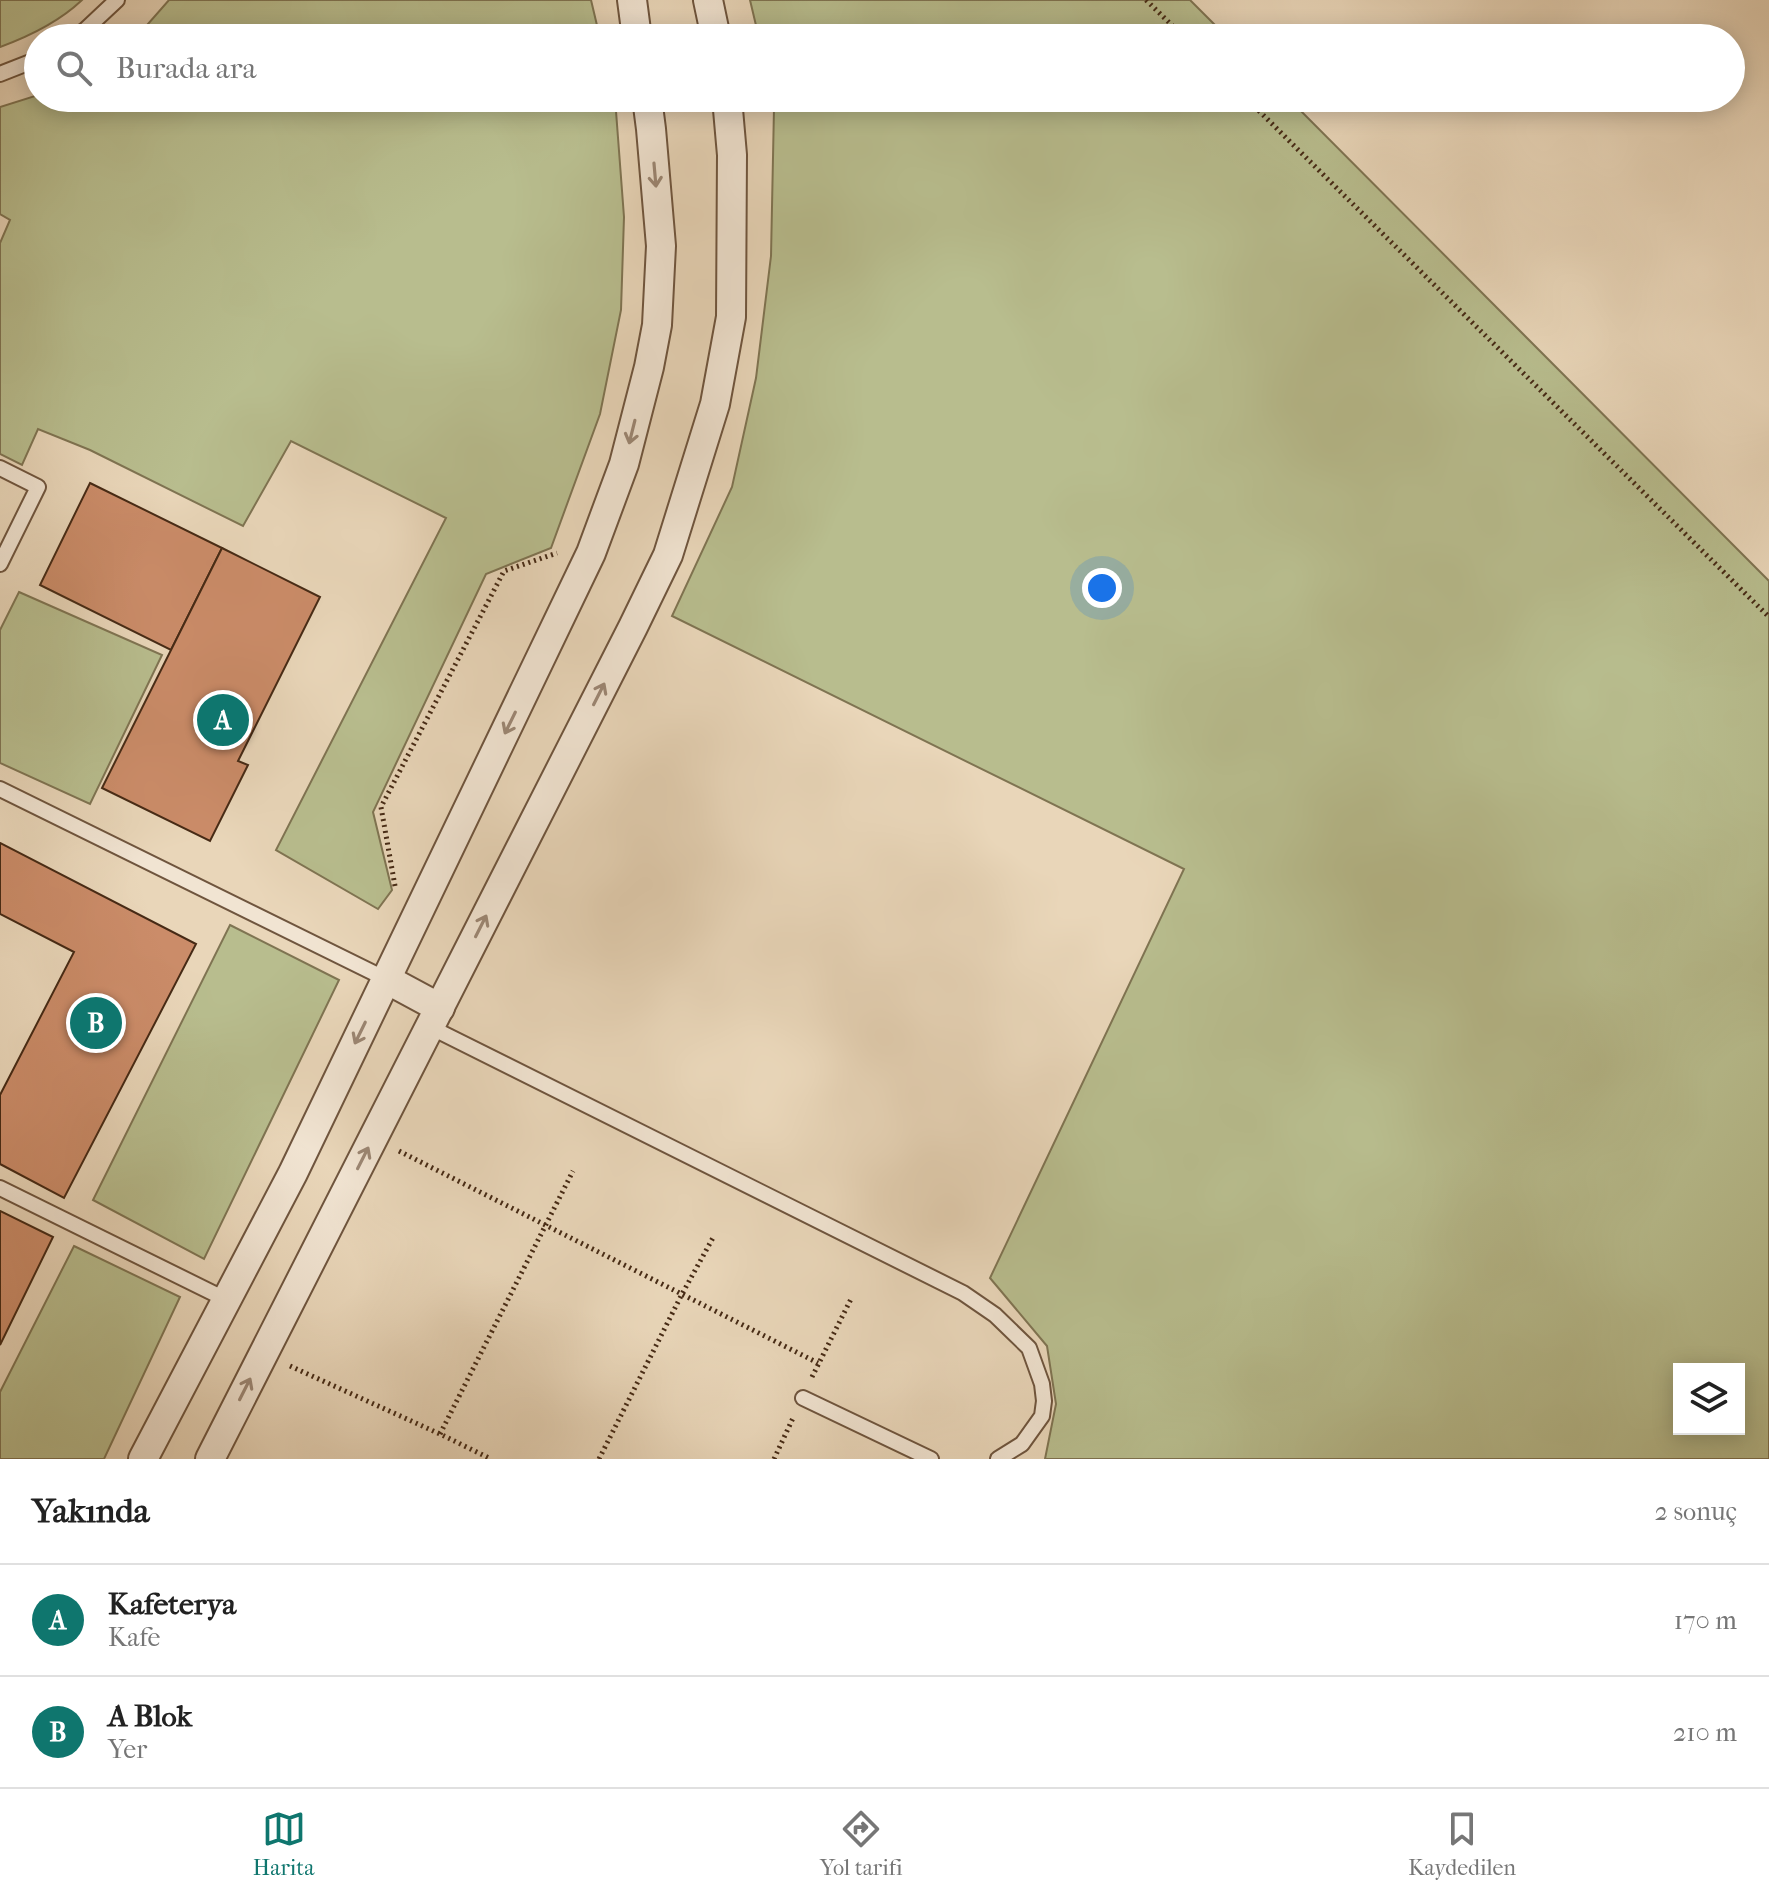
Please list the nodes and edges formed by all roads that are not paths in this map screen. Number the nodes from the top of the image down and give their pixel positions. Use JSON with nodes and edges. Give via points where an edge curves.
{"nodes":[{"id":1,"x":117,"y":0,"type":"edge"},
{"id":2,"x":632,"y":0,"type":"edge"},
{"id":3,"x":708,"y":0,"type":"edge"},
{"id":4,"x":91,"y":24,"type":"edge"},
{"id":5,"x":635,"y":24,"type":"edge"},
{"id":6,"x":713,"y":24,"type":"edge"},
{"id":7,"x":24,"y":65,"type":"edge"},
{"id":8,"x":0,"y":74,"type":"edge"},
{"id":9,"x":649,"y":112,"type":"edge"},
{"id":10,"x":728,"y":112,"type":"edge"},
{"id":11,"x":0,"y":468,"type":"edge"},
{"id":12,"x":0,"y":564,"type":"edge"},
{"id":13,"x":0,"y":789,"type":"edge"},
{"id":14,"x":386,"y":979,"type":"junction"},
{"id":15,"x":435,"y":1018,"type":"junction"},
{"id":16,"x":0,"y":1188,"type":"edge"},
{"id":17,"x":227,"y":1300,"type":"junction"},
{"id":18,"x":803,"y":1398,"type":"dead end"},
{"id":19,"x":143,"y":1459,"type":"edge"},
{"id":20,"x":210,"y":1459,"type":"edge"},
{"id":21,"x":931,"y":1459,"type":"edge"},
{"id":22,"x":998,"y":1459,"type":"edge"}],
"edges":[{"from":1,"to":4,"type":"lane"},
{"from":2,"to":5,"type":"street"},
{"from":3,"to":6,"type":"street"},
{"from":7,"to":8,"type":"lane"},
{"from":9,"to":14,"type":"street","one_way":true,"via":[[661,246],[657,325],[624,464],[591,553]]},
{"from":15,"to":10,"type":"street","one_way":true,"via":[[668,555],[715,404],[731,317]]},
{"from":11,"to":12,"type":"lane","via":[[38,487]]},
{"from":13,"to":14,"type":"lane"},
{"from":14,"to":15,"type":"street"},
{"from":14,"to":17,"type":"street","one_way":true},
{"from":20,"to":15,"type":"street","one_way":true},
{"from":15,"to":22,"type":"lane","via":[[963,1293],[995,1315],[1029,1348],[1044,1401],[1042,1416],[1022,1444]]},
{"from":16,"to":17,"type":"lane"},
{"from":17,"to":19,"type":"street"},
{"from":18,"to":21,"type":"lane"}]}
